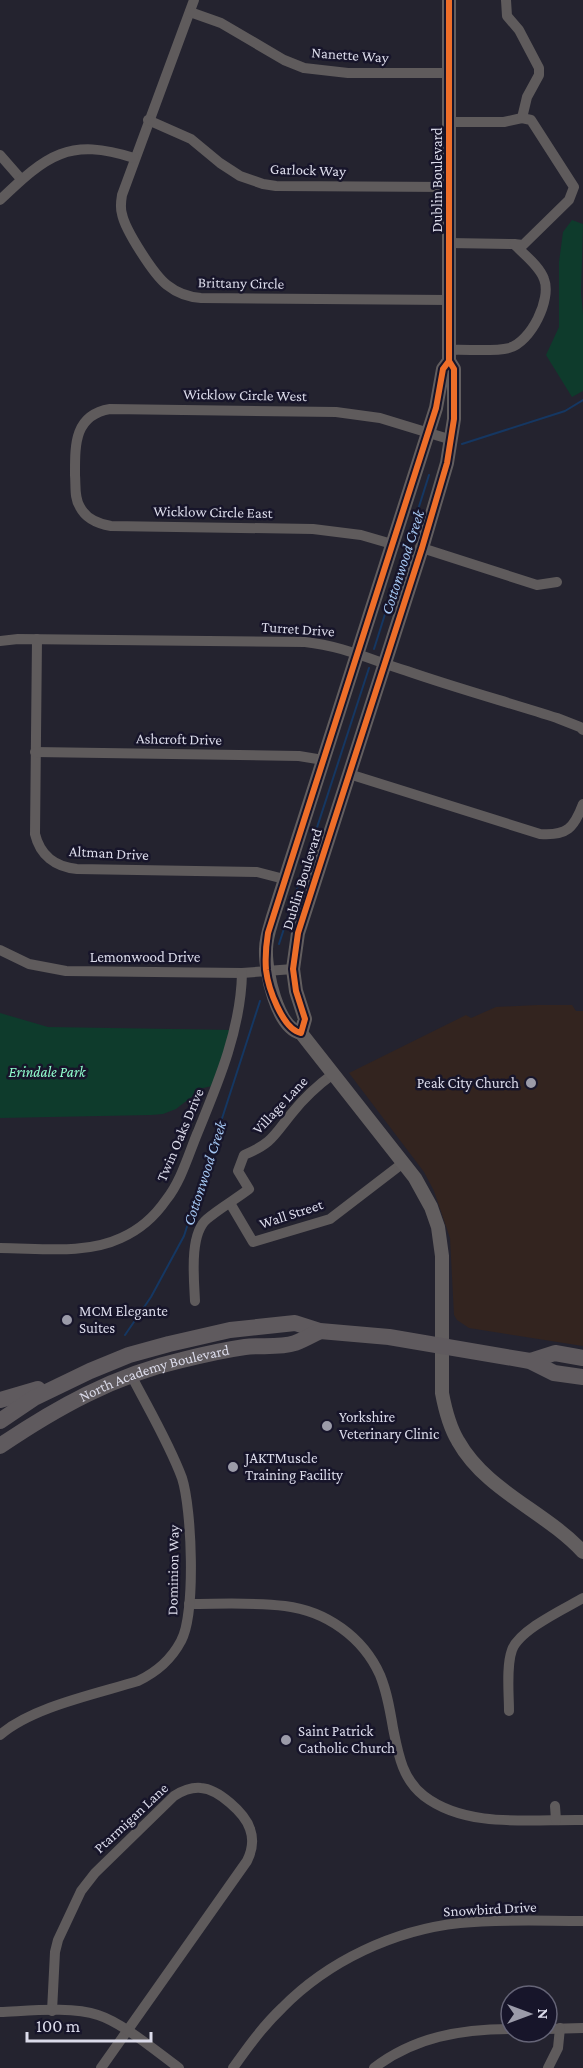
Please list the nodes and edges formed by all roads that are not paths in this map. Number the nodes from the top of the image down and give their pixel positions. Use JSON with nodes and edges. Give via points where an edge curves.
{"nodes":[{"id":1,"x":194,"y":0,"type":"edge"},
{"id":2,"x":449,"y":0,"type":"edge"},
{"id":3,"x":506,"y":0,"type":"edge"},
{"id":4,"x":190,"y":12,"type":"junction"},
{"id":5,"x":449,"y":73,"type":"junction"},
{"id":6,"x":522,"y":118,"type":"junction"},
{"id":7,"x":148,"y":120,"type":"junction"},
{"id":8,"x":449,"y":122,"type":"junction"},
{"id":9,"x":0,"y":155,"type":"edge"},
{"id":10,"x":134,"y":158,"type":"junction"},
{"id":11,"x":21,"y":179,"type":"junction"},
{"id":12,"x":449,"y":187,"type":"junction"},
{"id":13,"x":0,"y":200,"type":"edge"},
{"id":14,"x":449,"y":243,"type":"junction"},
{"id":15,"x":514,"y":244,"type":"junction"},
{"id":16,"x":449,"y":300,"type":"junction"},
{"id":17,"x":449,"y":355,"type":"junction"},
{"id":18,"x":428,"y":432,"type":"junction"},
{"id":19,"x":452,"y":440,"type":"junction"},
{"id":20,"x":75,"y":466,"type":"joint"},
{"id":21,"x":392,"y":544,"type":"junction"},
{"id":22,"x":422,"y":548,"type":"junction"},
{"id":23,"x":557,"y":582,"type":"dead end"},
{"id":24,"x":37,"y":639,"type":"junction"},
{"id":25,"x":0,"y":641,"type":"edge"},
{"id":26,"x":357,"y":652,"type":"junction"},
{"id":27,"x":384,"y":663,"type":"junction"},
{"id":28,"x":582,"y":725,"type":"edge"},
{"id":29,"x":35,"y":752,"type":"junction"},
{"id":30,"x":322,"y":760,"type":"junction"},
{"id":31,"x":348,"y":774,"type":"junction"},
{"id":32,"x":583,"y":804,"type":"edge"},
{"id":33,"x":284,"y":879,"type":"junction"},
{"id":34,"x":0,"y":950,"type":"edge"},
{"id":35,"x":293,"y":969,"type":"junction"},
{"id":36,"x":266,"y":972,"type":"junction"},
{"id":37,"x":242,"y":973,"type":"junction"},
{"id":38,"x":301,"y":1033,"type":"junction"},
{"id":39,"x":333,"y":1074,"type":"junction"},
{"id":40,"x":403,"y":1163,"type":"junction"},
{"id":41,"x":230,"y":1203,"type":"junction"},
{"id":42,"x":0,"y":1248,"type":"edge"},
{"id":43,"x":195,"y":1301,"type":"dead end"},
{"id":44,"x":320,"y":1331,"type":"junction"},
{"id":45,"x":441,"y":1345,"type":"junction"},
{"id":46,"x":583,"y":1358,"type":"edge"},
{"id":47,"x":530,"y":1360,"type":"junction"},
{"id":48,"x":90,"y":1371,"type":"junction"},
{"id":49,"x":132,"y":1375,"type":"junction"},
{"id":50,"x":583,"y":1377,"type":"edge"},
{"id":51,"x":0,"y":1400,"type":"edge"},
{"id":52,"x":0,"y":1421,"type":"edge"},
{"id":53,"x":0,"y":1446,"type":"edge"},
{"id":54,"x":583,"y":1552,"type":"edge"},
{"id":55,"x":583,"y":1598,"type":"edge"},
{"id":56,"x":189,"y":1604,"type":"junction"},
{"id":57,"x":509,"y":1711,"type":"dead end"},
{"id":58,"x":0,"y":1735,"type":"edge"},
{"id":59,"x":555,"y":1806,"type":"dead end"},
{"id":60,"x":556,"y":1820,"type":"junction"},
{"id":61,"x":583,"y":1820,"type":"edge"},
{"id":62,"x":583,"y":1921,"type":"edge"},
{"id":63,"x":52,"y":2011,"type":"junction"},
{"id":64,"x":0,"y":2012,"type":"edge"},
{"id":65,"x":560,"y":2028,"type":"joint"},
{"id":66,"x":583,"y":2028,"type":"edge"},
{"id":67,"x":499,"y":2029,"type":"edge"},
{"id":68,"x":127,"y":2031,"type":"junction"},
{"id":69,"x":100,"y":2068,"type":"edge"},
{"id":70,"x":179,"y":2068,"type":"edge"},
{"id":71,"x":233,"y":2068,"type":"edge"},
{"id":72,"x":374,"y":2068,"type":"edge"},
{"id":73,"x":548,"y":2068,"type":"edge"}],
"edges":[{"from":1,"to":4,"type":"street","name":"Brittany Circle"},
{"from":2,"to":5,"type":"main road","name":"Dublin Boulevard"},
{"from":3,"to":6,"type":"street","via":[[507,16],[539,68]]},
{"from":4,"to":5,"type":"street","name":"Nanette Way","via":[[221,23],[304,68],[348,73]]},
{"from":4,"to":7,"type":"street","name":"Brittany Circle"},
{"from":5,"to":8,"type":"main road","name":"Dublin Boulevard"},
{"from":6,"to":8,"type":"street","via":[[504,122]]},
{"from":6,"to":15,"type":"street","via":[[531,120],[574,187],[569,200],[523,244]]},
{"from":7,"to":10,"type":"street","name":"Brittany Circle"},
{"from":7,"to":12,"type":"street","name":"Garlock Way","via":[[191,139],[231,170],[263,184]]},
{"from":8,"to":12,"type":"main road","name":"Dublin Boulevard"},
{"from":9,"to":11,"type":"street"},
{"from":10,"to":11,"type":"street","via":[[103,149],[72,150],[51,158]]},
{"from":10,"to":16,"type":"street","name":"Brittany Circle","via":[[122,195],[125,224],[159,278],[183,295]]},
{"from":11,"to":13,"type":"street"},
{"from":12,"to":14,"type":"main road","name":"Dublin Boulevard"},
{"from":14,"to":15,"type":"street"},
{"from":14,"to":16,"type":"main road","name":"Dublin Boulevard"},
{"from":15,"to":17,"type":"street","via":[[544,278],[544,307],[535,323],[519,344]]},
{"from":16,"to":17,"type":"main road","name":"Dublin Boulevard"},
{"from":17,"to":18,"type":"main road","name":"Dublin Boulevard"},
{"from":17,"to":19,"type":"main road","name":"Dublin Boulevard","via":[[454,369]]},
{"from":18,"to":19,"type":"street","name":"Wicklow Circle West"},
{"from":18,"to":20,"type":"street","name":"Wicklow Circle West","via":[[380,418],[336,412],[111,409],[93,415],[79,430]]},
{"from":18,"to":21,"type":"main road","name":"Dublin Boulevard"},
{"from":19,"to":22,"type":"main road","name":"Dublin Boulevard"},
{"from":20,"to":21,"type":"street","name":"Wicklow Circle East","via":[[76,499],[85,515],[102,524],[314,529]]},
{"from":21,"to":26,"type":"main road","name":"Dublin Boulevard"},
{"from":22,"to":23,"type":"street","via":[[537,585]]},
{"from":22,"to":27,"type":"main road","name":"Dublin Boulevard"},
{"from":24,"to":25,"type":"street","name":"Turret Drive"},
{"from":24,"to":26,"type":"street","name":"Turret Drive","via":[[305,642]]},
{"from":24,"to":29,"type":"street","name":"Altman Drive"},
{"from":26,"to":27,"type":"street","name":"Turret Drive"},
{"from":26,"to":30,"type":"main road","name":"Dublin Boulevard"},
{"from":27,"to":28,"type":"street","name":"Turret Drive"},
{"from":27,"to":31,"type":"main road","name":"Dublin Boulevard"},
{"from":29,"to":30,"type":"street","name":"Ashcroft Drive","via":[[299,756]]},
{"from":29,"to":33,"type":"street","name":"Altman Drive","via":[[35,834],[44,854],[60,865],[76,869],[257,872]]},
{"from":30,"to":33,"type":"main road","name":"Dublin Boulevard"},
{"from":31,"to":32,"type":"street","via":[[540,834],[555,835],[568,830]]},
{"from":31,"to":35,"type":"main road","name":"Dublin Boulevard","via":[[298,933]]},
{"from":33,"to":36,"type":"main road","name":"Dublin Boulevard","via":[[268,933]]},
{"from":34,"to":37,"type":"street","name":"Lemonwood Drive","via":[[29,964],[66,971]]},
{"from":35,"to":36,"type":"street","name":"Lemonwood Drive"},
{"from":35,"to":38,"type":"main road","name":"Dublin Boulevard","via":[[305,1019]]},
{"from":36,"to":37,"type":"street","name":"Lemonwood Drive"},
{"from":36,"to":38,"type":"main road","name":"Dublin Boulevard","via":[[287,1023]]},
{"from":37,"to":42,"type":"street","name":"Twin Oaks Drive","via":[[240,1007],[217,1085],[176,1186],[156,1212],[132,1232],[96,1247]]},
{"from":38,"to":39,"type":"main road","name":"Dublin Boulevard"},
{"from":39,"to":40,"type":"main road","name":"Dublin Boulevard"},
{"from":39,"to":41,"type":"street","name":"Village Lane","via":[[314,1089],[263,1147],[244,1155],[238,1171],[249,1189]]},
{"from":40,"to":41,"type":"street","name":"Wall Street","via":[[330,1219],[253,1242]]},
{"from":40,"to":45,"type":"main road","name":"Dublin Boulevard","via":[[422,1189],[438,1227],[442,1256]]},
{"from":41,"to":43,"type":"street","name":"Village Lane","via":[[205,1220],[200,1229],[194,1251]]},
{"from":44,"to":45,"type":"highway","name":"North Academy Boulevard"},
{"from":44,"to":48,"type":"highway","name":"North Academy Boulevard","via":[[295,1323],[230,1330],[129,1355]]},
{"from":44,"to":49,"type":"highway","name":"North Academy Boulevard","via":[[294,1343],[244,1347],[179,1360]]},
{"from":45,"to":47,"type":"highway","name":"North Academy Boulevard"},
{"from":45,"to":54,"type":"main road","name":"Dublin Boulevard","via":[[442,1392],[458,1442],[492,1480]]},
{"from":46,"to":47,"type":"highway","name":"North Academy Boulevard","via":[[555,1353]]},
{"from":47,"to":50,"type":"highway","name":"North Academy Boulevard","via":[[555,1373]]},
{"from":48,"to":51,"type":"highway"},
{"from":48,"to":52,"type":"highway","name":"North Academy Boulevard","via":[[34,1398]]},
{"from":49,"to":53,"type":"highway","name":"North Academy Boulevard","via":[[69,1402]]},
{"from":49,"to":56,"type":"street","name":"Dominion Way","via":[[177,1465],[186,1493],[190,1523]]},
{"from":55,"to":57,"type":"street","via":[[511,1640]]},
{"from":56,"to":58,"type":"street","name":"Dominion Way","via":[[181,1641],[169,1659],[149,1675],[39,1712]]},
{"from":56,"to":60,"type":"street","via":[[286,1606],[312,1612],[334,1623],[360,1645],[379,1674],[401,1766],[423,1796],[473,1817]]},
{"from":59,"to":60,"type":"street"},
{"from":60,"to":61,"type":"street"},
{"from":62,"to":71,"type":"street","name":"Snowbird Drive","via":[[459,1923],[385,1942],[335,1966],[298,1992]]},
{"from":63,"to":64,"type":"street"},
{"from":63,"to":68,"type":"street","via":[[92,2013]]},
{"from":63,"to":68,"type":"street","name":"Ptarmigan Lane","via":[[55,1952],[75,1901],[87,1882],[174,1796],[191,1788],[212,1791],[246,1821],[251,1830],[252,1852]]},
{"from":65,"to":66,"type":"street"},
{"from":65,"to":73,"type":"street","via":[[558,2048]]},
{"from":67,"to":72,"type":"street","via":[[438,2036],[411,2046]]},
{"from":68,"to":69,"type":"street","name":"Ptarmigan Lane"},
{"from":68,"to":70,"type":"street"}]}
